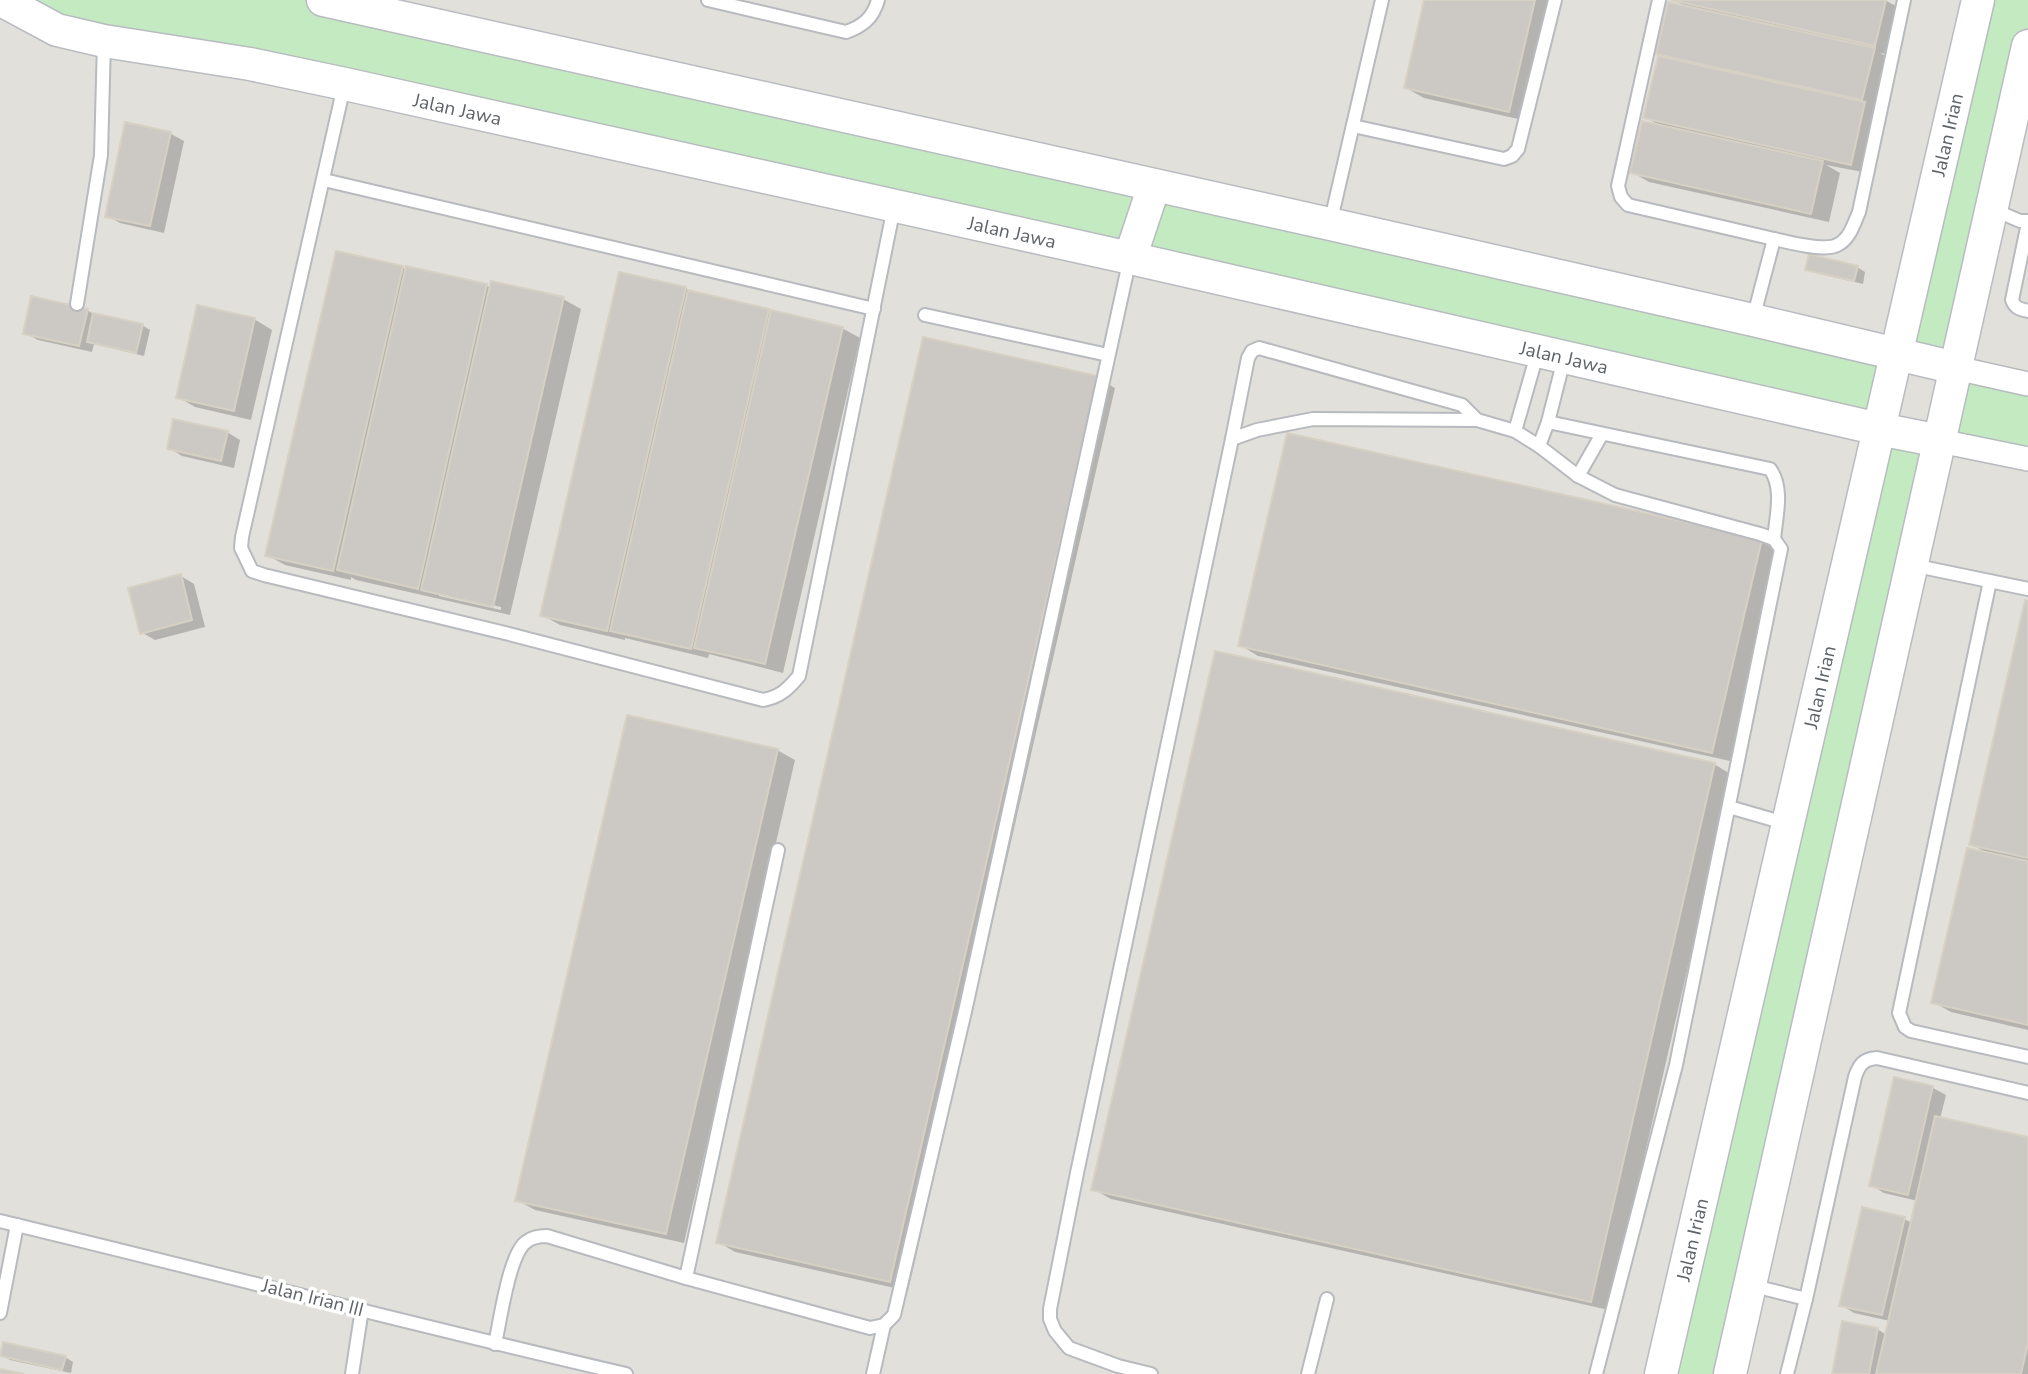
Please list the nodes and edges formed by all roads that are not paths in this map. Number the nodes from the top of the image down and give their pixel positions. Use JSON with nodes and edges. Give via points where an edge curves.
{"nodes":[{"id":1,"x":323,"y":0,"type":"edge"},
{"id":2,"x":708,"y":0,"type":"edge"},
{"id":3,"x":878,"y":0,"type":"edge"},
{"id":4,"x":1382,"y":0,"type":"edge"},
{"id":5,"x":1555,"y":0,"type":"edge"},
{"id":6,"x":1660,"y":0,"type":"edge"},
{"id":7,"x":1904,"y":0,"type":"edge"},
{"id":8,"x":1978,"y":0,"type":"edge"},
{"id":9,"x":5,"y":6,"type":"edge"},
{"id":10,"x":375,"y":6,"type":"edge"},
{"id":11,"x":104,"y":41,"type":"junction"},
{"id":12,"x":2028,"y":46,"type":"edge"},
{"id":13,"x":345,"y":84,"type":"junction"},
{"id":14,"x":1353,"y":126,"type":"junction"},
{"id":15,"x":324,"y":180,"type":"junction"},
{"id":16,"x":1154,"y":186,"type":"junction"},
{"id":17,"x":894,"y":207,"type":"junction"},
{"id":18,"x":1991,"y":209,"type":"junction"},
{"id":19,"x":2028,"y":222,"type":"edge"},
{"id":20,"x":1330,"y":224,"type":"junction"},
{"id":21,"x":1774,"y":239,"type":"junction"},
{"id":22,"x":1130,"y":258,"type":"junction"},
{"id":23,"x":77,"y":304,"type":"dead end"},
{"id":24,"x":874,"y":309,"type":"junction"},
{"id":25,"x":2028,"y":311,"type":"edge"},
{"id":26,"x":925,"y":315,"type":"dead end"},
{"id":27,"x":1753,"y":320,"type":"junction"},
{"id":28,"x":1551,"y":354,"type":"junction"},
{"id":29,"x":1897,"y":354,"type":"junction"},
{"id":30,"x":1108,"y":355,"type":"junction"},
{"id":31,"x":1956,"y":368,"type":"junction"},
{"id":32,"x":2028,"y":384,"type":"edge"},
{"id":33,"x":1477,"y":420,"type":"junction"},
{"id":34,"x":1548,"y":422,"type":"junction"},
{"id":35,"x":1879,"y":429,"type":"junction"},
{"id":36,"x":1515,"y":431,"type":"junction"},
{"id":37,"x":1602,"y":434,"type":"junction"},
{"id":38,"x":1232,"y":439,"type":"junction"},
{"id":39,"x":1940,"y":440,"type":"junction"},
{"id":40,"x":1539,"y":446,"type":"junction"},
{"id":41,"x":2028,"y":459,"type":"edge"},
{"id":42,"x":1578,"y":476,"type":"junction"},
{"id":43,"x":1774,"y":539,"type":"junction"},
{"id":44,"x":1911,"y":565,"type":"junction"},
{"id":45,"x":1990,"y":581,"type":"junction"},
{"id":46,"x":2028,"y":588,"type":"edge"},
{"id":47,"x":1729,"y":807,"type":"junction"},
{"id":48,"x":1788,"y":824,"type":"junction"},
{"id":49,"x":778,"y":850,"type":"dead end"},
{"id":50,"x":2028,"y":1057,"type":"edge"},
{"id":51,"x":2028,"y":1093,"type":"edge"},
{"id":52,"x":0,"y":1221,"type":"edge"},
{"id":53,"x":17,"y":1226,"type":"junction"},
{"id":54,"x":686,"y":1278,"type":"junction"},
{"id":55,"x":1750,"y":1285,"type":"junction"},
{"id":56,"x":1327,"y":1299,"type":"dead end"},
{"id":57,"x":1806,"y":1299,"type":"junction"},
{"id":58,"x":362,"y":1309,"type":"junction"},
{"id":59,"x":0,"y":1312,"type":"edge"},
{"id":60,"x":884,"y":1325,"type":"junction"},
{"id":61,"x":495,"y":1344,"type":"junction"},
{"id":62,"x":352,"y":1374,"type":"edge"},
{"id":63,"x":626,"y":1374,"type":"edge"},
{"id":64,"x":873,"y":1374,"type":"edge"},
{"id":65,"x":1151,"y":1374,"type":"edge"},
{"id":66,"x":1308,"y":1374,"type":"edge"},
{"id":67,"x":1596,"y":1374,"type":"edge"},
{"id":68,"x":1661,"y":1374,"type":"edge"},
{"id":69,"x":1730,"y":1374,"type":"edge"},
{"id":70,"x":1787,"y":1374,"type":"edge"}],
"edges":[{"from":1,"to":10,"type":"street"},
{"from":2,"to":3,"type":"lane","via":[[846,32],[868,20]]},
{"from":4,"to":14,"type":"lane"},
{"from":5,"to":14,"type":"lane","via":[[1518,149],[1512,156],[1504,159]]},
{"from":6,"to":21,"type":"lane","via":[[1618,186],[1620,197],[1628,205]]},
{"from":7,"to":21,"type":"lane","via":[[1859,212],[1849,234],[1829,248]]},
{"from":8,"to":29,"type":"street","name":"Jalan Irian"},
{"from":9,"to":11,"type":"street","name":"Jalan Jawa","via":[[57,30]]},
{"from":10,"to":16,"type":"street"},
{"from":11,"to":13,"type":"street","name":"Jalan Jawa"},
{"from":11,"to":23,"type":"lane","via":[[101,155]]},
{"from":12,"to":18,"type":"street"},
{"from":13,"to":15,"type":"lane"},
{"from":13,"to":17,"type":"street","name":"Jalan Jawa"},
{"from":14,"to":20,"type":"lane"},
{"from":15,"to":24,"type":"lane"},
{"from":15,"to":24,"type":"lane","via":[[242,537],[241,548],[252,571],[763,700],[785,692],[799,676]]},
{"from":16,"to":20,"type":"street"},
{"from":16,"to":22,"type":"street"},
{"from":17,"to":22,"type":"street","name":"Jalan Jawa"},
{"from":17,"to":24,"type":"lane"},
{"from":18,"to":19,"type":"lane"},
{"from":18,"to":31,"type":"street"},
{"from":19,"to":25,"type":"lane","via":[[2012,300],[2014,306]]},
{"from":20,"to":27,"type":"street"},
{"from":21,"to":27,"type":"lane"},
{"from":22,"to":28,"type":"street","name":"Jalan Jawa"},
{"from":22,"to":30,"type":"lane"},
{"from":26,"to":30,"type":"lane"},
{"from":27,"to":29,"type":"street"},
{"from":28,"to":34,"type":"lane"},
{"from":28,"to":35,"type":"street","name":"Jalan Jawa"},
{"from":28,"to":36,"type":"lane"},
{"from":29,"to":31,"type":"street"},
{"from":29,"to":35,"type":"street","name":"Jalan Irian"},
{"from":30,"to":60,"type":"lane","via":[[966,1007],[894,1315]]},
{"from":31,"to":32,"type":"street"},
{"from":31,"to":39,"type":"street"},
{"from":33,"to":36,"type":"lane"},
{"from":33,"to":38,"type":"lane","via":[[1313,419]]},
{"from":33,"to":38,"type":"lane","via":[[1462,405],[1259,348],[1248,358]]},
{"from":34,"to":37,"type":"lane"},
{"from":34,"to":40,"type":"lane"},
{"from":35,"to":39,"type":"street","name":"Jalan Jawa"},
{"from":35,"to":48,"type":"street","name":"Jalan Irian"},
{"from":36,"to":40,"type":"lane"},
{"from":37,"to":42,"type":"lane"},
{"from":37,"to":43,"type":"lane","via":[[1770,469],[1778,486]]},
{"from":38,"to":65,"type":"lane","via":[[1050,1310],[1055,1331],[1069,1348]]},
{"from":39,"to":41,"type":"street","name":"Jalan Jawa"},
{"from":39,"to":44,"type":"street"},
{"from":40,"to":42,"type":"lane"},
{"from":42,"to":43,"type":"lane","via":[[1615,495]]},
{"from":43,"to":47,"type":"lane","via":[[1781,549]]},
{"from":44,"to":45,"type":"lane"},
{"from":44,"to":55,"type":"street"},
{"from":45,"to":46,"type":"lane"},
{"from":45,"to":50,"type":"lane","via":[[1899,1013],[1911,1031]]},
{"from":47,"to":48,"type":"lane"},
{"from":47,"to":67,"type":"lane","via":[[1676,1065]]},
{"from":48,"to":68,"type":"street","name":"Jalan Irian"},
{"from":49,"to":54,"type":"lane"},
{"from":51,"to":57,"type":"lane","via":[[1877,1058],[1859,1065]]},
{"from":52,"to":53,"type":"lane","name":"Jalan Irian III"},
{"from":53,"to":58,"type":"lane","name":"Jalan Irian III"},
{"from":53,"to":59,"type":"lane"},
{"from":54,"to":60,"type":"lane","via":[[870,1328]]},
{"from":54,"to":61,"type":"lane","via":[[547,1236],[535,1237],[515,1255]]},
{"from":55,"to":57,"type":"lane"},
{"from":55,"to":69,"type":"street"},
{"from":56,"to":66,"type":"lane"},
{"from":57,"to":70,"type":"lane"},
{"from":58,"to":61,"type":"lane","name":"Jalan Irian III"},
{"from":58,"to":62,"type":"lane"},
{"from":60,"to":64,"type":"lane"},
{"from":61,"to":63,"type":"lane","name":"Jalan Irian III"}]}
